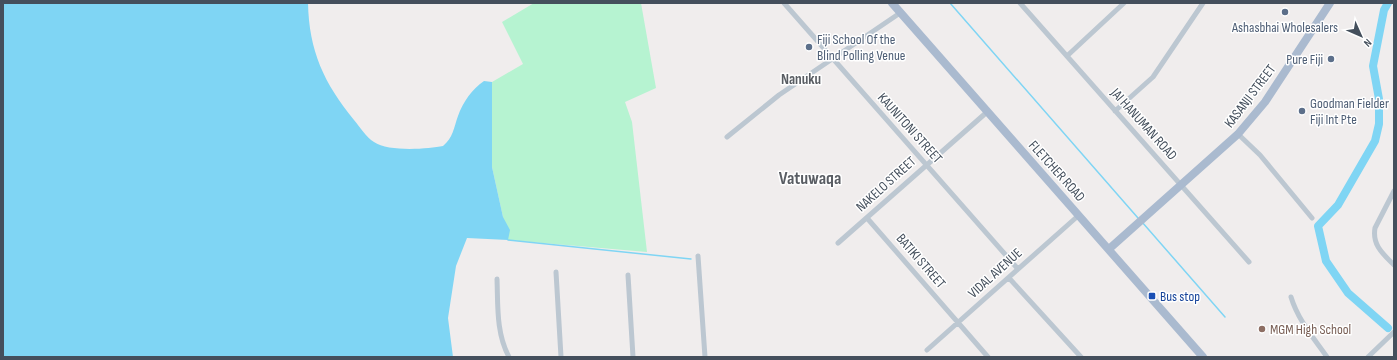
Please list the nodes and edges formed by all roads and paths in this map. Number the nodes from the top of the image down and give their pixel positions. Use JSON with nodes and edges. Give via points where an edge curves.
{"nodes":[{"id":1,"x":784,"y":3,"type":"edge"},
{"id":2,"x":892,"y":3,"type":"edge"},
{"id":3,"x":1020,"y":3,"type":"edge"},
{"id":4,"x":1124,"y":3,"type":"edge"},
{"id":5,"x":1203,"y":3,"type":"edge"},
{"id":6,"x":1330,"y":3,"type":"edge"},
{"id":7,"x":900,"y":13,"type":"junction"},
{"id":8,"x":1067,"y":56,"type":"junction"},
{"id":9,"x":832,"y":59,"type":"junction"},
{"id":10,"x":1115,"y":111,"type":"junction"},
{"id":11,"x":986,"y":112,"type":"junction"},
{"id":12,"x":1238,"y":134,"type":"junction"},
{"id":13,"x":727,"y":137,"type":"dead end"},
{"id":14,"x":927,"y":164,"type":"junction"},
{"id":15,"x":1182,"y":185,"type":"junction"},
{"id":16,"x":1394,"y":191,"type":"edge"},
{"id":17,"x":1079,"y":215,"type":"junction"},
{"id":18,"x":867,"y":218,"type":"junction"},
{"id":19,"x":1312,"y":218,"type":"dead end"},
{"id":20,"x":838,"y":243,"type":"dead end"},
{"id":21,"x":1109,"y":249,"type":"junction"},
{"id":22,"x":698,"y":256,"type":"dead end"},
{"id":23,"x":1249,"y":262,"type":"dead end"},
{"id":24,"x":1394,"y":265,"type":"edge"},
{"id":25,"x":1018,"y":269,"type":"junction"},
{"id":26,"x":556,"y":272,"type":"dead end"},
{"id":27,"x":628,"y":275,"type":"dead end"},
{"id":28,"x":1009,"y":278,"type":"junction"},
{"id":29,"x":497,"y":279,"type":"dead end"},
{"id":30,"x":1291,"y":296,"type":"dead end"},
{"id":31,"x":958,"y":322,"type":"junction"},
{"id":32,"x":1394,"y":332,"type":"edge"},
{"id":33,"x":927,"y":350,"type":"dead end"},
{"id":34,"x":508,"y":357,"type":"edge"},
{"id":35,"x":561,"y":357,"type":"edge"},
{"id":36,"x":632,"y":357,"type":"edge"},
{"id":37,"x":706,"y":357,"type":"edge"},
{"id":38,"x":988,"y":357,"type":"edge"},
{"id":39,"x":1081,"y":357,"type":"edge"},
{"id":40,"x":1203,"y":357,"type":"edge"},
{"id":41,"x":1327,"y":357,"type":"edge"},
{"id":42,"x":1368,"y":357,"type":"edge"}],
"edges":[{"from":1,"to":9,"type":"street","name":"KAUNITONI STREET"},
{"from":2,"to":7,"type":"main road","name":"FLETCHER ROAD"},
{"from":3,"to":8,"type":"street","name":"JAI HANUMAN ROAD"},
{"from":4,"to":8,"type":"street"},
{"from":5,"to":10,"type":"street","via":[[1153,77]]},
{"from":6,"to":12,"type":"main road","name":"KASANJI STREET","via":[[1265,102]]},
{"from":7,"to":9,"type":"street"},
{"from":7,"to":11,"type":"main road","name":"FLETCHER ROAD"},
{"from":8,"to":10,"type":"street","name":"JAI HANUMAN ROAD"},
{"from":9,"to":13,"type":"street","via":[[779,95]]},
{"from":9,"to":14,"type":"street","name":"KAUNITONI STREET"},
{"from":10,"to":15,"type":"street","name":"JAI HANUMAN ROAD"},
{"from":11,"to":14,"type":"street","name":"NAKELO STREET"},
{"from":11,"to":17,"type":"main road","name":"FLETCHER ROAD"},
{"from":12,"to":15,"type":"main road","name":"KASANJI STREET"},
{"from":12,"to":19,"type":"street"},
{"from":14,"to":18,"type":"street","name":"NAKELO STREET"},
{"from":14,"to":25,"type":"street","name":"KAUNITONI STREET"},
{"from":15,"to":21,"type":"main road","name":"KASANJI STREET"},
{"from":15,"to":23,"type":"street","name":"JAI HANUMAN ROAD"},
{"from":16,"to":24,"type":"street","via":[[1375,228],[1374,237],[1378,248]]},
{"from":17,"to":21,"type":"main road","name":"FLETCHER ROAD"},
{"from":17,"to":25,"type":"street","name":"VIDAL AVENUE"},
{"from":18,"to":20,"type":"street","name":"NAKELO STREET"},
{"from":18,"to":31,"type":"street","name":"BATIKI STREET"},
{"from":21,"to":40,"type":"main road","name":"FLETCHER ROAD"},
{"from":22,"to":37,"type":"street"},
{"from":25,"to":28,"type":"street","name":"VIDAL AVENUE"},
{"from":26,"to":35,"type":"street"},
{"from":27,"to":36,"type":"street"},
{"from":28,"to":31,"type":"street","name":"VIDAL AVENUE"},
{"from":28,"to":39,"type":"street"},
{"from":29,"to":34,"type":"street","via":[[500,332]]},
{"from":30,"to":41,"type":"street","via":[[1296,312]]},
{"from":31,"to":33,"type":"street","name":"VIDAL AVENUE"},
{"from":31,"to":38,"type":"street","name":"BATIKI STREET"},
{"from":32,"to":42,"type":"street"}]}
